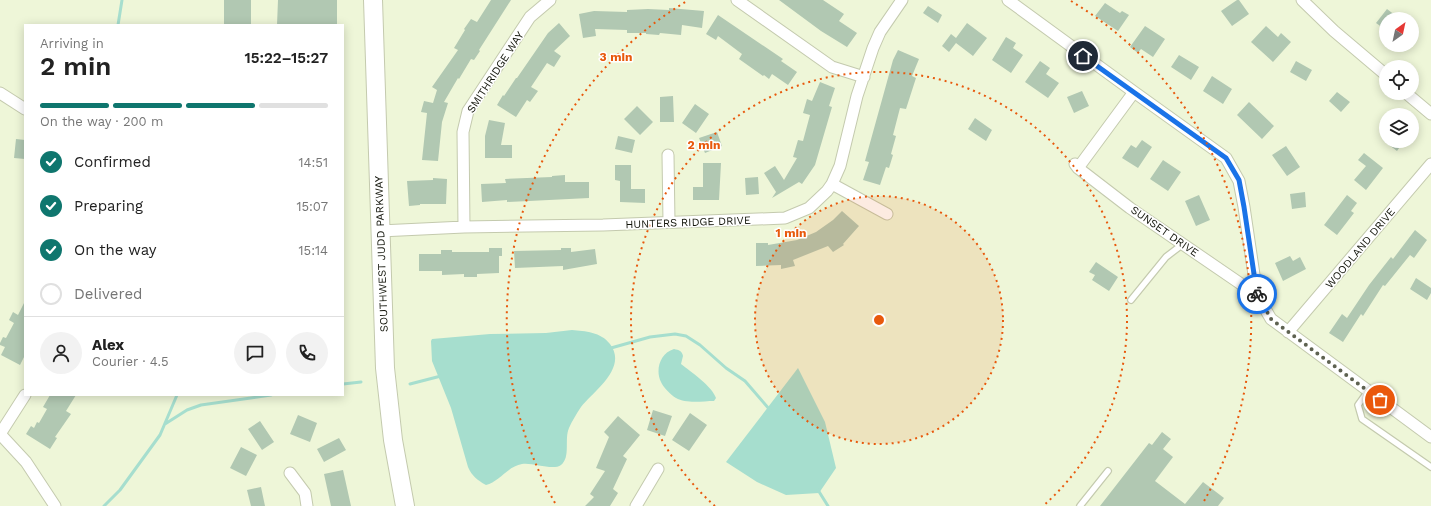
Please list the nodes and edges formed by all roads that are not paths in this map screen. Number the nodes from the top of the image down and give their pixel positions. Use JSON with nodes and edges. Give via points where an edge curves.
{"nodes":[{"id":1,"x":374,"y":0,"type":"edge"},
{"id":2,"x":550,"y":0,"type":"edge"},
{"id":3,"x":737,"y":0,"type":"edge"},
{"id":4,"x":902,"y":0,"type":"edge"},
{"id":5,"x":1008,"y":0,"type":"edge"},
{"id":6,"x":1302,"y":0,"type":"edge"},
{"id":7,"x":1379,"y":70,"type":"edge"},
{"id":8,"x":864,"y":76,"type":"junction"},
{"id":9,"x":1134,"y":92,"type":"junction"},
{"id":10,"x":0,"y":93,"type":"edge"},
{"id":11,"x":1414,"y":100,"type":"edge"},
{"id":12,"x":24,"y":108,"type":"edge"},
{"id":13,"x":1431,"y":114,"type":"edge"},
{"id":14,"x":668,"y":155,"type":"dead end"},
{"id":15,"x":1431,"y":164,"type":"edge"},
{"id":16,"x":832,"y":184,"type":"junction"},
{"id":17,"x":887,"y":214,"type":"dead end"},
{"id":18,"x":669,"y":222,"type":"junction"},
{"id":19,"x":464,"y":227,"type":"junction"},
{"id":20,"x":380,"y":231,"type":"junction"},
{"id":21,"x":1183,"y":244,"type":"junction"},
{"id":22,"x":1257,"y":295,"type":"junction"},
{"id":23,"x":1131,"y":300,"type":"dead end"},
{"id":24,"x":1288,"y":332,"type":"junction"},
{"id":25,"x":1368,"y":391,"type":"junction"},
{"id":26,"x":24,"y":396,"type":"edge"},
{"id":27,"x":0,"y":434,"type":"edge"},
{"id":28,"x":1430,"y":434,"type":"edge"},
{"id":29,"x":1431,"y":467,"type":"edge"},
{"id":30,"x":658,"y":469,"type":"dead end"},
{"id":31,"x":1108,"y":471,"type":"dead end"},
{"id":32,"x":290,"y":473,"type":"dead end"},
{"id":33,"x":55,"y":506,"type":"edge"},
{"id":34,"x":307,"y":506,"type":"edge"},
{"id":35,"x":405,"y":506,"type":"edge"},
{"id":36,"x":636,"y":506,"type":"edge"},
{"id":37,"x":1080,"y":506,"type":"edge"}],
"edges":[{"from":1,"to":20,"type":"highway","name":"SOUTHWEST JUDD PARKWAY"},
{"from":2,"to":19,"type":"street","name":"SMITHRIDGE WAY","via":[[530,18],[468,111],[463,132]]},
{"from":3,"to":8,"type":"street","via":[[832,66]]},
{"from":4,"to":8,"type":"street","name":"HUNTERS RIDGE DRIVE","via":[[880,32]]},
{"from":5,"to":9,"type":"street","name":"SUNSET DRIVE"},
{"from":6,"to":7,"type":"street"},
{"from":8,"to":16,"type":"street","name":"HUNTERS RIDGE DRIVE","via":[[840,166]]},
{"from":9,"to":21,"type":"street","name":"SUNSET DRIVE","via":[[1076,166],[1130,208]]},
{"from":9,"to":22,"type":"street","name":"SUNSET DRIVE","via":[[1226,158],[1239,180]]},
{"from":10,"to":12,"type":"street"},
{"from":11,"to":13,"type":"street"},
{"from":14,"to":18,"type":"street"},
{"from":15,"to":24,"type":"street","name":"WOODLAND DRIVE"},
{"from":16,"to":17,"type":"street"},
{"from":16,"to":18,"type":"street","name":"HUNTERS RIDGE DRIVE","via":[[810,208],[785,218]]},
{"from":18,"to":19,"type":"street","name":"HUNTERS RIDGE DRIVE"},
{"from":19,"to":20,"type":"street","name":"HUNTERS RIDGE DRIVE"},
{"from":20,"to":35,"type":"highway","name":"SOUTHWEST JUDD PARKWAY","via":[[386,387]]},
{"from":21,"to":22,"type":"street","name":"SUNSET DRIVE"},
{"from":21,"to":23,"type":"lane","via":[[1166,257]]},
{"from":22,"to":24,"type":"street","name":"SUNSET DRIVE","via":[[1271,319]]},
{"from":24,"to":25,"type":"street","name":"SUNSET DRIVE"},
{"from":25,"to":28,"type":"street","name":"SUNSET DRIVE"},
{"from":25,"to":29,"type":"lane","via":[[1358,405],[1362,419]]},
{"from":26,"to":27,"type":"street"},
{"from":27,"to":33,"type":"street","via":[[26,462]]},
{"from":30,"to":36,"type":"street"},
{"from":31,"to":37,"type":"lane"},
{"from":32,"to":34,"type":"street","via":[[305,493]]}]}
